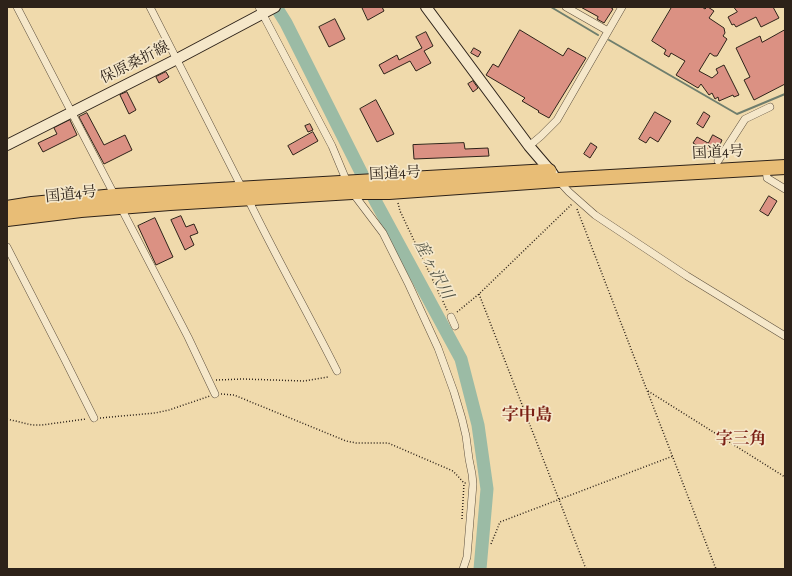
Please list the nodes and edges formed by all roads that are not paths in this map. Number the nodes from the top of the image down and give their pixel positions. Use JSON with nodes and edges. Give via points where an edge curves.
{"nodes":[{"id":1,"x":17,"y":7,"type":"edge"},
{"id":2,"x":150,"y":7,"type":"edge"},
{"id":3,"x":275,"y":7,"type":"edge"},
{"id":4,"x":426,"y":7,"type":"edge"},
{"id":5,"x":566,"y":7,"type":"edge"},
{"id":6,"x":622,"y":7,"type":"edge"},
{"id":7,"x":262,"y":11,"type":"edge"},
{"id":8,"x":608,"y":31,"type":"junction"},
{"id":9,"x":177,"y":59,"type":"junction"},
{"id":10,"x":770,"y":107,"type":"dead end"},
{"id":11,"x":72,"y":112,"type":"junction"},
{"id":12,"x":7,"y":145,"type":"edge"},
{"id":13,"x":529,"y":146,"type":"junction"},
{"id":14,"x":785,"y":158,"type":"edge"},
{"id":15,"x":718,"y":161,"type":"junction"},
{"id":16,"x":785,"y":167,"type":"edge"},
{"id":17,"x":766,"y":168,"type":"junction"},
{"id":18,"x":554,"y":175,"type":"junction"},
{"id":19,"x":352,"y":187,"type":"junction"},
{"id":20,"x":785,"y":189,"type":"edge"},
{"id":21,"x":245,"y":193,"type":"junction"},
{"id":22,"x":118,"y":201,"type":"junction"},
{"id":23,"x":7,"y":208,"type":"edge"},
{"id":24,"x":7,"y":219,"type":"edge"},
{"id":25,"x":7,"y":247,"type":"edge"},
{"id":26,"x":451,"y":317,"type":"road end"},
{"id":27,"x":455,"y":326,"type":"dead end"},
{"id":28,"x":785,"y":336,"type":"edge"},
{"id":29,"x":337,"y":371,"type":"dead end"},
{"id":30,"x":215,"y":394,"type":"road end"},
{"id":31,"x":94,"y":418,"type":"road end"},
{"id":32,"x":463,"y":569,"type":"edge"}],
"edges":[{"from":1,"to":11,"type":"street"},
{"from":2,"to":9,"type":"street"},
{"from":3,"to":7,"type":"main road","name":"保原桑折線"},
{"from":4,"to":13,"type":"main road"},
{"from":5,"to":8,"type":"street"},
{"from":6,"to":8,"type":"street"},
{"from":7,"to":9,"type":"main road","name":"保原桑折線"},
{"from":7,"to":19,"type":"street"},
{"from":8,"to":13,"type":"street","via":[[557,120]]},
{"from":9,"to":11,"type":"main road","name":"保原桑折線"},
{"from":9,"to":21,"type":"street"},
{"from":10,"to":15,"type":"street","via":[[745,119]]},
{"from":11,"to":12,"type":"main road","name":"保原桑折線"},
{"from":11,"to":22,"type":"street"},
{"from":13,"to":18,"type":"main road"},
{"from":14,"to":15,"type":"highway","name":"国道4号"},
{"from":15,"to":18,"type":"highway","name":"国道4号"},
{"from":16,"to":17,"type":"highway","name":"国道4号"},
{"from":17,"to":18,"type":"highway","name":"国道4号"},
{"from":17,"to":20,"type":"street","via":[[767,178]]},
{"from":18,"to":19,"type":"highway","name":"国道4号","via":[[389,188]]},
{"from":18,"to":28,"type":"street","via":[[576,199],[596,215],[687,276]]},
{"from":19,"to":21,"type":"highway","name":"国道4号"},
{"from":19,"to":32,"type":"street","via":[[378,227],[409,285],[438,348],[462,418],[473,484],[467,557]]},
{"from":21,"to":22,"type":"highway","name":"国道4号"},
{"from":21,"to":29,"type":"street"},
{"from":22,"to":23,"type":"highway","name":"国道4号","via":[[32,204]]},
{"from":22,"to":24,"type":"highway","name":"国道4号"},
{"from":22,"to":30,"type":"street"},
{"from":25,"to":31,"type":"street"},
{"from":26,"to":27,"type":"street"}]}
